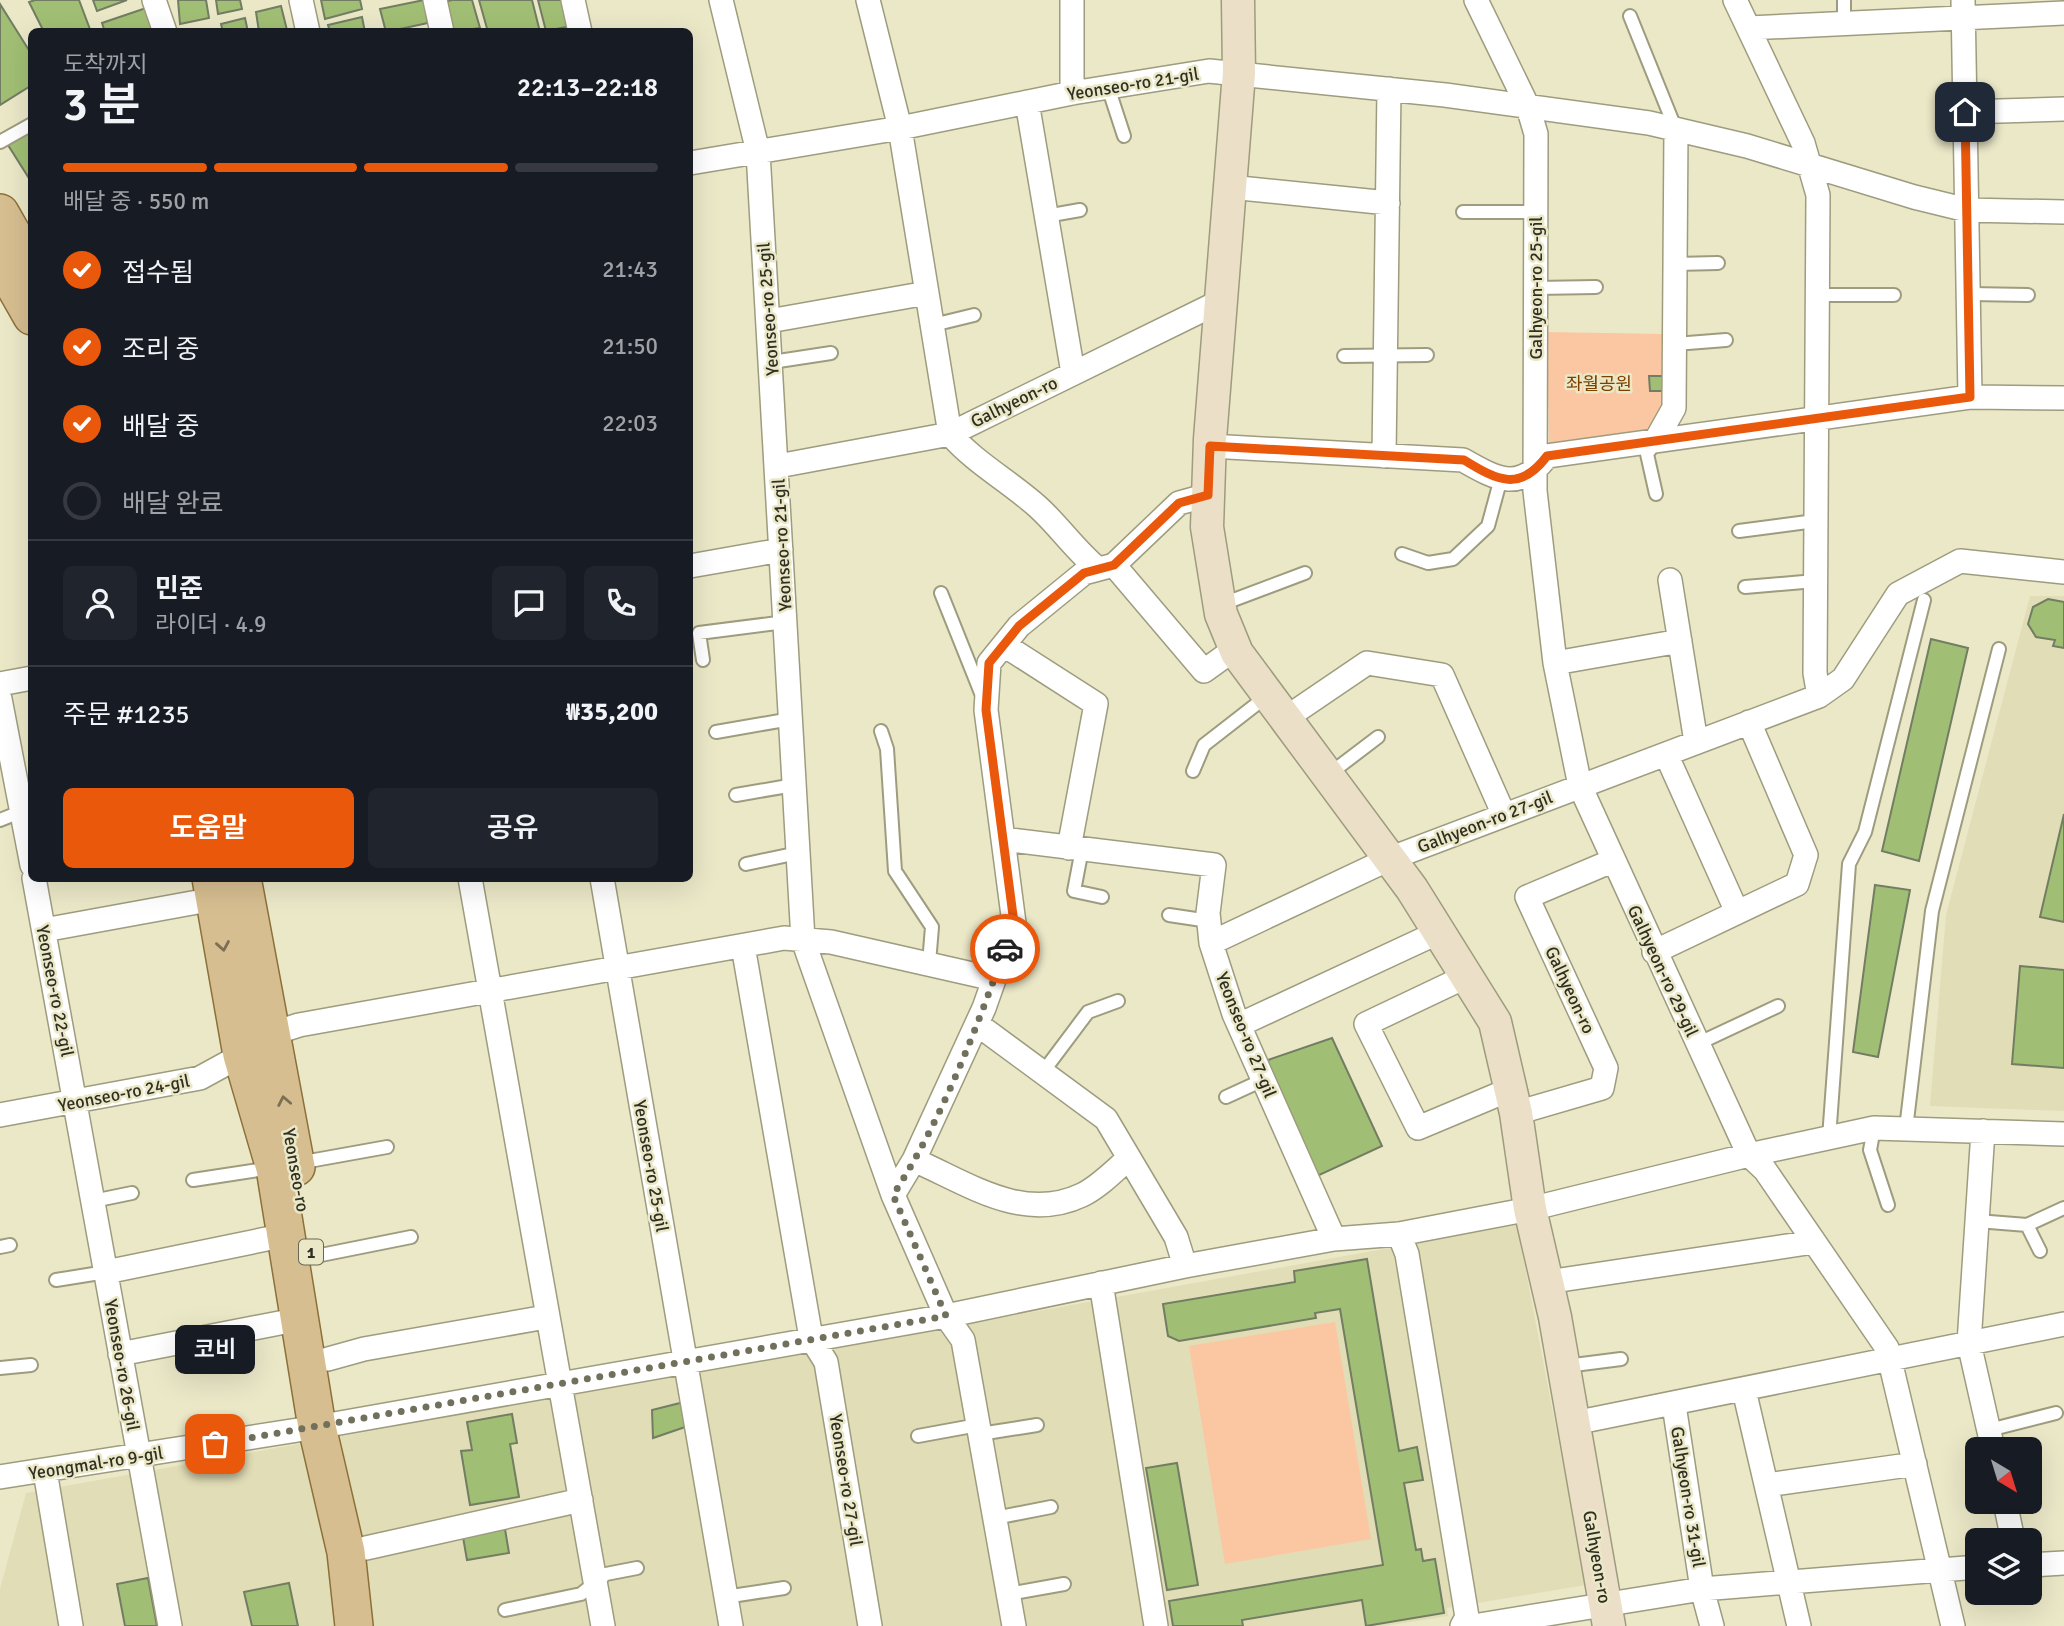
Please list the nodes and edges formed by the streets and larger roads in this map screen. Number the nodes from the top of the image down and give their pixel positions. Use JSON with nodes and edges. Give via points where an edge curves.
{"nodes":[{"id":1,"x":154,"y":0,"type":"edge"},
{"id":2,"x":301,"y":0,"type":"edge"},
{"id":3,"x":435,"y":0,"type":"edge"},
{"id":4,"x":573,"y":0,"type":"edge"},
{"id":5,"x":721,"y":0,"type":"edge"},
{"id":6,"x":868,"y":0,"type":"edge"},
{"id":7,"x":1072,"y":0,"type":"edge"},
{"id":8,"x":1238,"y":0,"type":"edge"},
{"id":9,"x":1476,"y":0,"type":"edge"},
{"id":10,"x":1735,"y":0,"type":"edge"},
{"id":11,"x":1964,"y":8,"type":"edge"},
{"id":12,"x":1844,"y":11,"type":"edge"},
{"id":13,"x":2064,"y":13,"type":"edge"},
{"id":14,"x":164,"y":28,"type":"edge"},
{"id":15,"x":307,"y":28,"type":"edge"},
{"id":16,"x":441,"y":28,"type":"edge"},
{"id":17,"x":579,"y":28,"type":"edge"},
{"id":18,"x":1749,"y":28,"type":"junction"},
{"id":19,"x":1239,"y":73,"type":"junction"},
{"id":20,"x":1389,"y":89,"type":"junction"},
{"id":21,"x":1072,"y":93,"type":"junction"},
{"id":22,"x":1027,"y":102,"type":"junction"},
{"id":23,"x":1528,"y":107,"type":"junction"},
{"id":24,"x":2064,"y":109,"type":"edge"},
{"id":25,"x":1965,"y":112,"type":"junction"},
{"id":26,"x":900,"y":128,"type":"junction"},
{"id":27,"x":1676,"y":130,"type":"junction"},
{"id":28,"x":758,"y":152,"type":"junction"},
{"id":29,"x":693,"y":163,"type":"edge"},
{"id":30,"x":1809,"y":165,"type":"junction"},
{"id":31,"x":1230,"y":187,"type":"junction"},
{"id":32,"x":1388,"y":203,"type":"junction"},
{"id":33,"x":1967,"y":210,"type":"junction"},
{"id":34,"x":2064,"y":212,"type":"edge"},
{"id":35,"x":0,"y":213,"type":"edge"},
{"id":36,"x":19,"y":287,"type":"edge"},
{"id":37,"x":927,"y":293,"type":"junction"},
{"id":38,"x":1221,"y":301,"type":"junction"},
{"id":39,"x":769,"y":321,"type":"junction"},
{"id":40,"x":1073,"y":373,"type":"junction"},
{"id":41,"x":1970,"y":397,"type":"junction"},
{"id":42,"x":2064,"y":398,"type":"edge"},
{"id":43,"x":1816,"y":418,"type":"junction"},
{"id":44,"x":950,"y":434,"type":"junction"},
{"id":45,"x":1656,"y":440,"type":"junction"},
{"id":46,"x":1210,"y":446,"type":"junction"},
{"id":47,"x":1384,"y":456,"type":"junction"},
{"id":48,"x":778,"y":466,"type":"junction"},
{"id":49,"x":1535,"y":471,"type":"junction"},
{"id":50,"x":1208,"y":495,"type":"junction"},
{"id":51,"x":782,"y":550,"type":"junction"},
{"id":52,"x":693,"y":565,"type":"edge"},
{"id":53,"x":1106,"y":567,"type":"junction"},
{"id":54,"x":2064,"y":572,"type":"edge"},
{"id":55,"x":1670,"y":580,"type":"dead end"},
{"id":56,"x":1680,"y":641,"type":"junction"},
{"id":57,"x":1003,"y":645,"type":"junction"},
{"id":58,"x":1236,"y":648,"type":"junction"},
{"id":59,"x":1555,"y":663,"type":"junction"},
{"id":60,"x":28,"y":679,"type":"edge"},
{"id":61,"x":0,"y":684,"type":"edge"},
{"id":62,"x":1819,"y":696,"type":"junction"},
{"id":63,"x":0,"y":699,"type":"edge"},
{"id":64,"x":1277,"y":706,"type":"junction"},
{"id":65,"x":1749,"y":722,"type":"junction"},
{"id":66,"x":1696,"y":742,"type":"junction"},
{"id":67,"x":21,"y":748,"type":"edge"},
{"id":68,"x":1666,"y":754,"type":"junction"},
{"id":69,"x":1580,"y":786,"type":"junction"},
{"id":70,"x":18,"y":813,"type":"edge"},
{"id":71,"x":1504,"y":815,"type":"junction"},
{"id":72,"x":1003,"y":839,"type":"junction"},
{"id":73,"x":1076,"y":848,"type":"junction"},
{"id":74,"x":28,"y":851,"type":"edge"},
{"id":75,"x":1389,"y":859,"type":"junction"},
{"id":76,"x":1612,"y":861,"type":"junction"},
{"id":77,"x":35,"y":882,"type":"edge"},
{"id":78,"x":471,"y":882,"type":"edge"},
{"id":79,"x":607,"y":882,"type":"edge"},
{"id":80,"x":222,"y":885,"type":"edge"},
{"id":81,"x":1737,"y":912,"type":"junction"},
{"id":82,"x":44,"y":930,"type":"junction"},
{"id":83,"x":1210,"y":932,"type":"junction"},
{"id":84,"x":1439,"y":932,"type":"junction"},
{"id":85,"x":803,"y":940,"type":"junction"},
{"id":86,"x":743,"y":946,"type":"junction"},
{"id":87,"x":1654,"y":952,"type":"junction"},
{"id":88,"x":618,"y":970,"type":"junction"},
{"id":89,"x":1467,"y":976,"type":"junction"},
{"id":90,"x":994,"y":979,"type":"junction"},
{"id":91,"x":490,"y":992,"type":"junction"},
{"id":92,"x":977,"y":1024,"type":"junction"},
{"id":93,"x":1239,"y":1025,"type":"junction"},
{"id":94,"x":271,"y":1034,"type":"junction"},
{"id":95,"x":242,"y":1055,"type":"junction"},
{"id":96,"x":1514,"y":1101,"type":"junction"},
{"id":97,"x":77,"y":1103,"type":"junction"},
{"id":98,"x":0,"y":1115,"type":"edge"},
{"id":99,"x":1983,"y":1132,"type":"junction"},
{"id":100,"x":2064,"y":1134,"type":"edge"},
{"id":101,"x":1749,"y":1155,"type":"junction"},
{"id":102,"x":1129,"y":1158,"type":"junction"},
{"id":103,"x":914,"y":1160,"type":"junction"},
{"id":104,"x":285,"y":1166,"type":"junction"},
{"id":105,"x":893,"y":1195,"type":"junction"},
{"id":106,"x":1530,"y":1209,"type":"junction"},
{"id":107,"x":1399,"y":1234,"type":"junction"},
{"id":108,"x":1334,"y":1240,"type":"junction"},
{"id":109,"x":1814,"y":1242,"type":"junction"},
{"id":110,"x":299,"y":1246,"type":"junction"},
{"id":111,"x":1185,"y":1266,"type":"junction"},
{"id":112,"x":106,"y":1272,"type":"junction"},
{"id":113,"x":1547,"y":1282,"type":"junction"},
{"id":114,"x":1101,"y":1283,"type":"junction"},
{"id":115,"x":946,"y":1316,"type":"junction"},
{"id":116,"x":547,"y":1317,"type":"junction"},
{"id":117,"x":300,"y":1320,"type":"junction"},
{"id":118,"x":2064,"y":1324,"type":"edge"},
{"id":119,"x":811,"y":1338,"type":"junction"},
{"id":120,"x":1969,"y":1343,"type":"junction"},
{"id":121,"x":120,"y":1354,"type":"junction"},
{"id":122,"x":328,"y":1359,"type":"junction"},
{"id":123,"x":1891,"y":1360,"type":"junction"},
{"id":124,"x":684,"y":1361,"type":"junction"},
{"id":125,"x":559,"y":1383,"type":"junction"},
{"id":126,"x":1744,"y":1390,"type":"junction"},
{"id":127,"x":1674,"y":1405,"type":"junction"},
{"id":128,"x":1574,"y":1423,"type":"junction"},
{"id":129,"x":327,"y":1425,"type":"junction"},
{"id":130,"x":1990,"y":1437,"type":"edge"},
{"id":131,"x":139,"y":1456,"type":"junction"},
{"id":132,"x":1915,"y":1464,"type":"junction"},
{"id":133,"x":44,"y":1471,"type":"junction"},
{"id":134,"x":1,"y":1479,"type":"edge"},
{"id":135,"x":1767,"y":1485,"type":"junction"},
{"id":136,"x":581,"y":1500,"type":"junction"},
{"id":137,"x":366,"y":1548,"type":"junction"},
{"id":138,"x":2064,"y":1563,"type":"edge"},
{"id":139,"x":2042,"y":1564,"type":"edge"},
{"id":140,"x":1965,"y":1568,"type":"edge"},
{"id":141,"x":1939,"y":1569,"type":"junction"},
{"id":142,"x":1787,"y":1582,"type":"junction"},
{"id":143,"x":1702,"y":1589,"type":"junction"},
{"id":144,"x":1607,"y":1615,"type":"edge"},
{"id":145,"x":71,"y":1626,"type":"edge"},
{"id":146,"x":170,"y":1626,"type":"edge"},
{"id":147,"x":354,"y":1626,"type":"edge"},
{"id":148,"x":380,"y":1626,"type":"edge"},
{"id":149,"x":603,"y":1626,"type":"edge"},
{"id":150,"x":731,"y":1626,"type":"edge"},
{"id":151,"x":870,"y":1626,"type":"edge"},
{"id":152,"x":1014,"y":1626,"type":"edge"},
{"id":153,"x":1156,"y":1626,"type":"edge"},
{"id":154,"x":1462,"y":1626,"type":"edge"},
{"id":155,"x":1473,"y":1626,"type":"edge"},
{"id":156,"x":1712,"y":1626,"type":"edge"},
{"id":157,"x":1799,"y":1626,"type":"edge"},
{"id":158,"x":1953,"y":1626,"type":"edge"}],
"edges":[{"from":1,"to":14,"type":"street"},
{"from":2,"to":15,"type":"street"},
{"from":3,"to":16,"type":"street"},
{"from":4,"to":17,"type":"street"},
{"from":5,"to":28,"type":"street","name":"Yeonseo-ro 25-gil"},
{"from":6,"to":26,"type":"street"},
{"from":7,"to":21,"type":"street"},
{"from":8,"to":19,"type":"main road","name":"Galhyeon-ro"},
{"from":9,"to":23,"type":"street","name":"Galhyeon-ro 25-gil"},
{"from":10,"to":18,"type":"street"},
{"from":11,"to":12,"type":"street"},
{"from":11,"to":13,"type":"street"},
{"from":11,"to":25,"type":"street"},
{"from":12,"to":18,"type":"street"},
{"from":18,"to":30,"type":"street"},
{"from":19,"to":20,"type":"street","name":"Yeonseo-ro 21-gil"},
{"from":19,"to":21,"type":"street","name":"Yeonseo-ro 21-gil","via":[[1209,71]]},
{"from":19,"to":31,"type":"main road","name":"Galhyeon-ro"},
{"from":20,"to":23,"type":"street","name":"Yeonseo-ro 21-gil"},
{"from":20,"to":32,"type":"street"},
{"from":21,"to":22,"type":"street","name":"Yeonseo-ro 21-gil"},
{"from":22,"to":26,"type":"street","name":"Yeonseo-ro 21-gil"},
{"from":22,"to":40,"type":"street"},
{"from":23,"to":27,"type":"street","name":"Yeonseo-ro 21-gil"},
{"from":23,"to":49,"type":"street","name":"Galhyeon-ro 25-gil","via":[[1536,134]]},
{"from":24,"to":25,"type":"street"},
{"from":25,"to":33,"type":"street"},
{"from":26,"to":28,"type":"street","name":"Yeonseo-ro 21-gil"},
{"from":26,"to":37,"type":"street"},
{"from":27,"to":30,"type":"street","name":"Yeonseo-ro 21-gil"},
{"from":27,"to":45,"type":"street","via":[[1674,408]]},
{"from":28,"to":29,"type":"street","name":"Yeonseo-ro 21-gil"},
{"from":28,"to":39,"type":"street","name":"Yeonseo-ro 25-gil"},
{"from":30,"to":33,"type":"street","name":"Yeonseo-ro 21-gil"},
{"from":30,"to":43,"type":"street","via":[[1818,195]]},
{"from":31,"to":32,"type":"street"},
{"from":31,"to":38,"type":"main road","name":"Galhyeon-ro"},
{"from":32,"to":47,"type":"street"},
{"from":33,"to":34,"type":"street","name":"Yeonseo-ro 21-gil"},
{"from":33,"to":41,"type":"street"},
{"from":35,"to":36,"type":"main road"},
{"from":37,"to":39,"type":"street"},
{"from":37,"to":44,"type":"street"},
{"from":38,"to":40,"type":"street","name":"Galhyeon-ro"},
{"from":38,"to":46,"type":"main road","name":"Galhyeon-ro"},
{"from":39,"to":48,"type":"street","name":"Yeonseo-ro 25-gil"},
{"from":40,"to":44,"type":"street","name":"Galhyeon-ro"},
{"from":41,"to":42,"type":"street"},
{"from":41,"to":43,"type":"street"},
{"from":43,"to":45,"type":"street"},
{"from":43,"to":62,"type":"street","via":[[1815,673]]},
{"from":44,"to":48,"type":"street","name":"Yeonseo-ro 21-gil"},
{"from":44,"to":53,"type":"street","name":"Galhyeon-ro","via":[[1039,507],[1080,554]]},
{"from":45,"to":49,"type":"street","via":[[1547,456]]},
{"from":46,"to":47,"type":"street"},
{"from":46,"to":50,"type":"main road","name":"Galhyeon-ro"},
{"from":47,"to":49,"type":"street","via":[[1464,460],[1490,476],[1518,481]]},
{"from":48,"to":51,"type":"street","name":"Yeonseo-ro 21-gil"},
{"from":49,"to":59,"type":"street","name":"Galhyeon-ro 25-gil"},
{"from":50,"to":53,"type":"street","via":[[1179,503]]},
{"from":50,"to":58,"type":"main road","name":"Galhyeon-ro","via":[[1207,527],[1220,606]]},
{"from":51,"to":52,"type":"street"},
{"from":51,"to":85,"type":"street","name":"Yeonseo-ro 21-gil"},
{"from":53,"to":57,"type":"street","via":[[1084,573],[1019,626]]},
{"from":53,"to":58,"type":"street","name":"Galhyeon-ro","via":[[1204,671]]},
{"from":54,"to":62,"type":"street","name":"Galhyeon-ro 27-gil","via":[[1961,561],[1898,594],[1843,680]]},
{"from":55,"to":56,"type":"street"},
{"from":56,"to":59,"type":"street"},
{"from":56,"to":66,"type":"street"},
{"from":57,"to":72,"type":"street","via":[[989,663],[986,710]]},
{"from":57,"to":73,"type":"street","via":[[1096,704]]},
{"from":58,"to":64,"type":"main road","name":"Galhyeon-ro"},
{"from":59,"to":69,"type":"street"},
{"from":60,"to":61,"type":"street"},
{"from":62,"to":65,"type":"street","name":"Galhyeon-ro 27-gil"},
{"from":63,"to":67,"type":"street"},
{"from":64,"to":71,"type":"street","via":[[1367,663],[1442,675]]},
{"from":64,"to":75,"type":"main road","name":"Galhyeon-ro"},
{"from":65,"to":66,"type":"street","name":"Galhyeon-ro 27-gil"},
{"from":65,"to":81,"type":"street","via":[[1806,855],[1797,884]]},
{"from":66,"to":68,"type":"street","name":"Galhyeon-ro 27-gil"},
{"from":67,"to":70,"type":"street"},
{"from":68,"to":69,"type":"street","name":"Galhyeon-ro 27-gil"},
{"from":68,"to":81,"type":"street"},
{"from":69,"to":71,"type":"street","name":"Galhyeon-ro 27-gil"},
{"from":69,"to":76,"type":"street","name":"Galhyeon-ro 29-gil"},
{"from":70,"to":74,"type":"street"},
{"from":71,"to":75,"type":"street","name":"Galhyeon-ro 27-gil"},
{"from":72,"to":73,"type":"street","name":"Yeonseo-ro 27-gil"},
{"from":72,"to":90,"type":"street","via":[[1014,923]]},
{"from":73,"to":83,"type":"street","name":"Yeonseo-ro 27-gil","via":[[1214,865]]},
{"from":75,"to":83,"type":"street"},
{"from":75,"to":84,"type":"main road","name":"Galhyeon-ro"},
{"from":76,"to":87,"type":"street","name":"Galhyeon-ro 29-gil"},
{"from":76,"to":96,"type":"street","name":"Galhyeon-ro","via":[[1527,897],[1606,1068],[1602,1088]]},
{"from":77,"to":82,"type":"street","name":"Yeonseo-ro 22-gil"},
{"from":78,"to":91,"type":"street"},
{"from":79,"to":88,"type":"street","name":"Yeonseo-ro 25-gil"},
{"from":80,"to":82,"type":"street"},
{"from":80,"to":94,"type":"main road","name":"Yeonseo-ro","number":"1"},
{"from":80,"to":95,"type":"main road","name":"Yeonseo-ro","number":"1","one_way":true},
{"from":81,"to":87,"type":"street"},
{"from":82,"to":97,"type":"street","name":"Yeonseo-ro 22-gil"},
{"from":83,"to":93,"type":"street","name":"Yeonseo-ro 27-gil"},
{"from":84,"to":89,"type":"main road","name":"Galhyeon-ro"},
{"from":84,"to":93,"type":"street"},
{"from":85,"to":86,"type":"street","via":[[783,938]]},
{"from":85,"to":90,"type":"street","via":[[831,942]]},
{"from":85,"to":105,"type":"street"},
{"from":86,"to":88,"type":"street"},
{"from":86,"to":119,"type":"street","name":"Yeonseo-ro 27-gil"},
{"from":87,"to":101,"type":"street","name":"Galhyeon-ro 29-gil"},
{"from":88,"to":91,"type":"street"},
{"from":88,"to":124,"type":"street","name":"Yeonseo-ro 25-gil"},
{"from":89,"to":96,"type":"main road","name":"Galhyeon-ro","via":[[1495,1022]]},
{"from":89,"to":96,"type":"street","via":[[1366,1024],[1418,1128]]},
{"from":90,"to":92,"type":"street"},
{"from":91,"to":94,"type":"street","via":[[299,1025]]},
{"from":91,"to":116,"type":"street"},
{"from":92,"to":102,"type":"street","via":[[1106,1119]]},
{"from":92,"to":103,"type":"street"},
{"from":93,"to":108,"type":"street","name":"Yeonseo-ro 27-gil"},
{"from":104,"to":94,"type":"main road","name":"Yeonseo-ro","number":"1","one_way":true},
{"from":95,"to":97,"type":"street","name":"Yeonseo-ro 24-gil","via":[[200,1078]]},
{"from":95,"to":104,"type":"main road","name":"Yeonseo-ro","number":"1"},
{"from":96,"to":106,"type":"main road","name":"Galhyeon-ro"},
{"from":97,"to":98,"type":"street","name":"Yeonseo-ro 24-gil"},
{"from":97,"to":112,"type":"street","name":"Yeonseo-ro 26-gil"},
{"from":99,"to":100,"type":"street"},
{"from":99,"to":101,"type":"street","via":[[1874,1128]]},
{"from":99,"to":120,"type":"street"},
{"from":101,"to":106,"type":"street"},
{"from":101,"to":109,"type":"street","name":"Galhyeon-ro 29-gil","via":[[1765,1170]]},
{"from":102,"to":103,"type":"street","via":[[1084,1194],[1049,1207],[1007,1201]]},
{"from":102,"to":111,"type":"street","via":[[1176,1237]]},
{"from":103,"to":105,"type":"street"},
{"from":104,"to":110,"type":"main road","name":"Yeonseo-ro","number":"1"},
{"from":105,"to":115,"type":"street"},
{"from":106,"to":107,"type":"street"},
{"from":106,"to":113,"type":"main road","name":"Galhyeon-ro"},
{"from":107,"to":108,"type":"street"},
{"from":107,"to":154,"type":"street","via":[[1407,1254],[1467,1617]]},
{"from":108,"to":111,"type":"street"},
{"from":109,"to":113,"type":"street"},
{"from":109,"to":123,"type":"street","name":"Galhyeon-ro 29-gil"},
{"from":110,"to":112,"type":"street","name":"Yeonseo-ro"},
{"from":110,"to":117,"type":"main road","name":"Yeonseo-ro","number":"1"},
{"from":110,"to":122,"type":"main road","name":"Yeonseo-ro","number":"1"},
{"from":111,"to":114,"type":"street"},
{"from":112,"to":121,"type":"street","name":"Yeonseo-ro 26-gil"},
{"from":113,"to":128,"type":"main road","name":"Galhyeon-ro"},
{"from":114,"to":115,"type":"street"},
{"from":114,"to":153,"type":"street"},
{"from":115,"to":119,"type":"street"},
{"from":115,"to":152,"type":"street","via":[[963,1340]]},
{"from":116,"to":122,"type":"street","via":[[361,1349]]},
{"from":116,"to":125,"type":"street"},
{"from":117,"to":121,"type":"street"},
{"from":117,"to":129,"type":"main road","name":"Yeonseo-ro","number":"1"},
{"from":118,"to":120,"type":"street","name":"Galhyeon-ro 31-gil"},
{"from":119,"to":124,"type":"street"},
{"from":119,"to":151,"type":"street","name":"Yeonseo-ro 27-gil","via":[[826,1362]]},
{"from":120,"to":123,"type":"street","name":"Galhyeon-ro 31-gil"},
{"from":120,"to":130,"type":"street"},
{"from":121,"to":131,"type":"street","name":"Yeonseo-ro 26-gil"},
{"from":122,"to":129,"type":"main road","name":"Yeonseo-ro","number":"1"},
{"from":123,"to":126,"type":"street","name":"Galhyeon-ro 31-gil"},
{"from":123,"to":132,"type":"street"},
{"from":124,"to":125,"type":"street"},
{"from":124,"to":150,"type":"street"},
{"from":125,"to":129,"type":"street"},
{"from":125,"to":136,"type":"street"},
{"from":126,"to":127,"type":"street","name":"Galhyeon-ro 31-gil"},
{"from":126,"to":135,"type":"street"},
{"from":127,"to":128,"type":"street","name":"Galhyeon-ro 31-gil"},
{"from":127,"to":143,"type":"street","name":"Galhyeon-ro 31-gil"},
{"from":128,"to":144,"type":"main road","name":"Galhyeon-ro"},
{"from":129,"to":131,"type":"street","name":"Yeongmal-ro 9-gil"},
{"from":129,"to":137,"type":"main road","name":"Yeonseo-ro","number":"1"},
{"from":129,"to":147,"type":"main road","name":"Yeonseo-ro","number":"1"},
{"from":131,"to":133,"type":"street","name":"Yeongmal-ro 9-gil"},
{"from":131,"to":146,"type":"street","name":"Yeonseo-ro 26-gil"},
{"from":132,"to":135,"type":"street"},
{"from":132,"to":141,"type":"street"},
{"from":133,"to":134,"type":"street","name":"Yeongmal-ro 9-gil"},
{"from":133,"to":145,"type":"street"},
{"from":135,"to":142,"type":"street"},
{"from":136,"to":137,"type":"street"},
{"from":136,"to":149,"type":"street"},
{"from":137,"to":148,"type":"main road","name":"Yeonseo-ro","number":"1"},
{"from":138,"to":139,"type":"street"},
{"from":140,"to":141,"type":"street"},
{"from":141,"to":142,"type":"street"},
{"from":141,"to":158,"type":"street"},
{"from":142,"to":143,"type":"street"},
{"from":142,"to":157,"type":"street"},
{"from":143,"to":144,"type":"street"},
{"from":143,"to":156,"type":"street","name":"Galhyeon-ro 31-gil"},
{"from":144,"to":155,"type":"street"}]}
